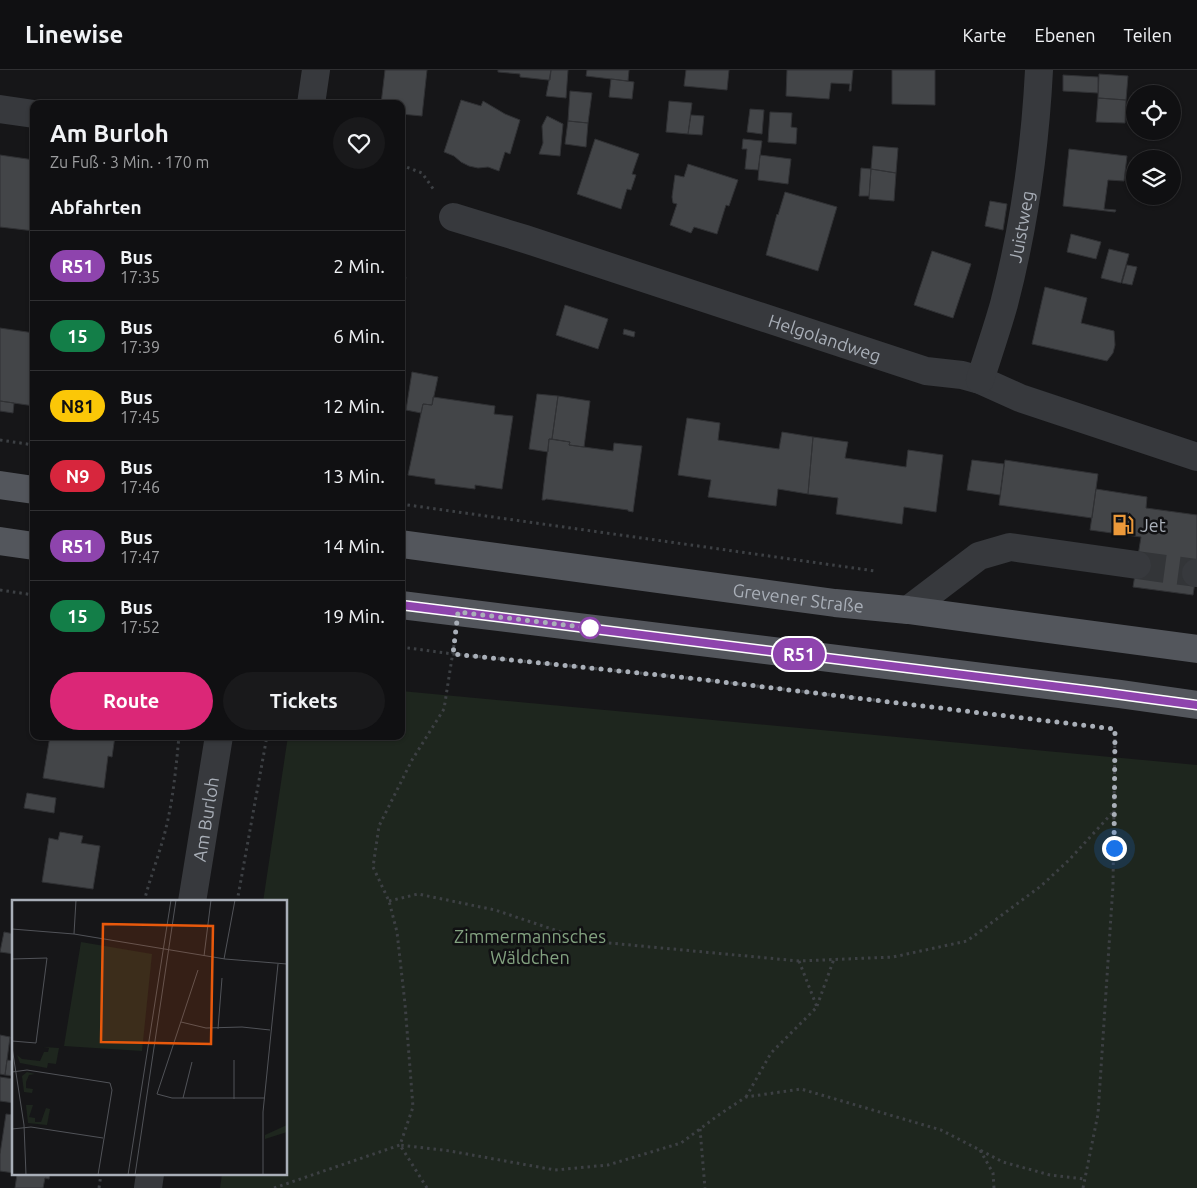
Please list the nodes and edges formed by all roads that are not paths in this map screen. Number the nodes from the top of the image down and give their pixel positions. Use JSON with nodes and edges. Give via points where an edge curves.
{"nodes":[{"id":1,"x":316,"y":70,"type":"edge"},
{"id":2,"x":1039,"y":70,"type":"edge"},
{"id":3,"x":312,"y":100,"type":"edge"},
{"id":4,"x":0,"y":109,"type":"edge"},
{"id":5,"x":30,"y":113,"type":"edge"},
{"id":6,"x":453,"y":217,"type":"road end"},
{"id":7,"x":980,"y":380,"type":"junction"},
{"id":8,"x":1197,"y":457,"type":"edge"},
{"id":9,"x":0,"y":485,"type":"edge"},
{"id":10,"x":30,"y":489,"type":"edge"},
{"id":11,"x":0,"y":541,"type":"edge"},
{"id":12,"x":30,"y":545,"type":"edge"},
{"id":13,"x":405,"y":545,"type":"edge"},
{"id":14,"x":1137,"y":565,"type":"tunnel mouth"},
{"id":15,"x":405,"y":605,"type":"edge"},
{"id":16,"x":908,"y":610,"type":"junction"},
{"id":17,"x":1197,"y":649,"type":"edge"},
{"id":18,"x":1197,"y":705,"type":"edge"},
{"id":19,"x":218,"y":740,"type":"edge"},
{"id":20,"x":192,"y":900,"type":"edge"}],
"edges":[{"from":1,"to":3,"type":"street"},
{"from":2,"to":7,"type":"street","name":"Juistweg","via":[[1037,121],[1018,242],[1004,304]]},
{"from":4,"to":5,"type":"street"},
{"from":6,"to":7,"type":"street","name":"Helgolandweg","via":[[926,370]]},
{"from":7,"to":8,"type":"street","name":"Helgolandweg","via":[[1020,398]]},
{"from":9,"to":10,"type":"main road"},
{"from":11,"to":12,"type":"main road"},
{"from":13,"to":16,"type":"main road","name":"Grevener Straße"},
{"from":14,"to":16,"type":"street","via":[[1010,547],[978,556]]},
{"from":15,"to":18,"type":"main road"},
{"from":16,"to":17,"type":"main road","name":"Grevener Straße"},
{"from":19,"to":20,"type":"street","name":"Am Burloh"}]}
